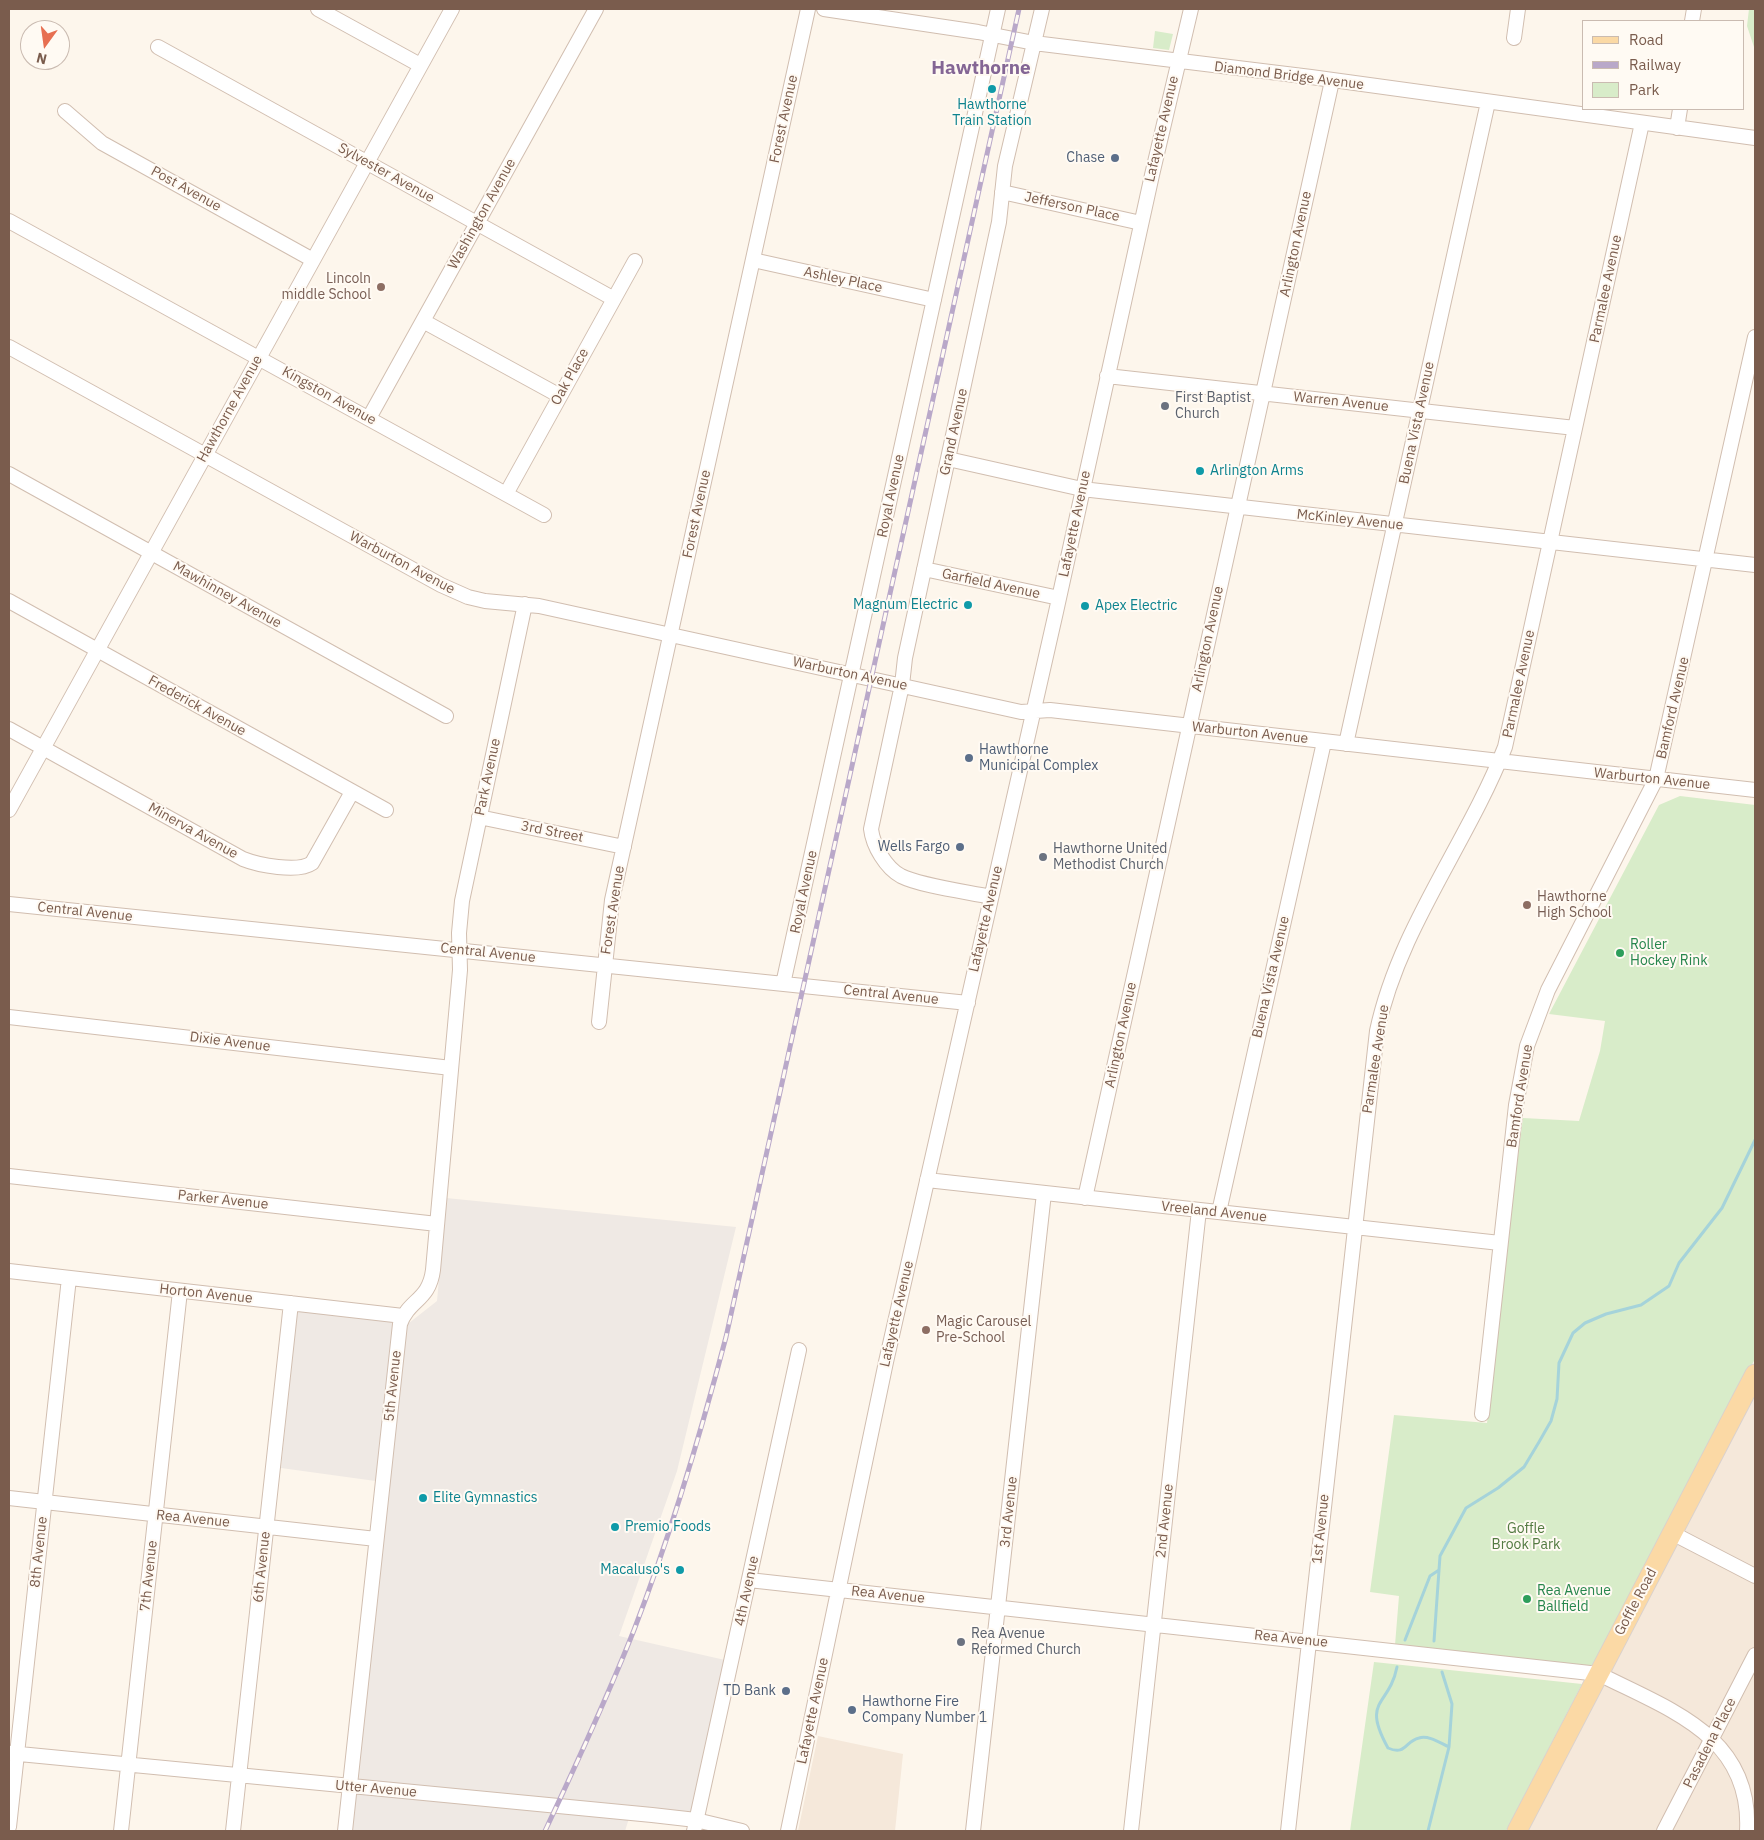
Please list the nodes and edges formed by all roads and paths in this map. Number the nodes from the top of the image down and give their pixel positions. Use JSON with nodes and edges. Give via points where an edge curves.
{"nodes":[{"id":1,"x":318,"y":9,"type":"edge"},
{"id":2,"x":452,"y":9,"type":"edge"},
{"id":3,"x":596,"y":9,"type":"edge"},
{"id":4,"x":808,"y":9,"type":"edge"},
{"id":5,"x":824,"y":9,"type":"edge"},
{"id":6,"x":998,"y":9,"type":"edge"},
{"id":7,"x":1042,"y":9,"type":"edge"},
{"id":8,"x":1191,"y":9,"type":"edge"},
{"id":9,"x":1518,"y":9,"type":"edge"},
{"id":10,"x":992,"y":36,"type":"junction"},
{"id":11,"x":1514,"y":38,"type":"dead end"},
{"id":12,"x":1034,"y":43,"type":"junction"},
{"id":13,"x":158,"y":47,"type":"dead end"},
{"id":14,"x":1177,"y":62,"type":"junction"},
{"id":15,"x":420,"y":65,"type":"junction"},
{"id":16,"x":1332,"y":81,"type":"junction"},
{"id":17,"x":1488,"y":102,"type":"junction"},
{"id":18,"x":1680,"y":110,"type":"edge"},
{"id":19,"x":65,"y":111,"type":"dead end"},
{"id":20,"x":1642,"y":123,"type":"junction"},
{"id":21,"x":1677,"y":128,"type":"junction"},
{"id":22,"x":1755,"y":138,"type":"edge"},
{"id":23,"x":367,"y":162,"type":"junction"},
{"id":24,"x":1002,"y":192,"type":"junction"},
{"id":25,"x":9,"y":221,"type":"edge"},
{"id":26,"x":1141,"y":222,"type":"junction"},
{"id":27,"x":477,"y":223,"type":"junction"},
{"id":28,"x":313,"y":260,"type":"junction"},
{"id":29,"x":752,"y":260,"type":"junction"},
{"id":30,"x":635,"y":261,"type":"dead end"},
{"id":31,"x":614,"y":299,"type":"junction"},
{"id":32,"x":934,"y":300,"type":"junction"},
{"id":33,"x":423,"y":320,"type":"junction"},
{"id":34,"x":1755,"y":337,"type":"edge"},
{"id":35,"x":9,"y":347,"type":"edge"},
{"id":36,"x":259,"y":358,"type":"junction"},
{"id":37,"x":1107,"y":376,"type":"junction"},
{"id":38,"x":1263,"y":394,"type":"junction"},
{"id":39,"x":560,"y":396,"type":"junction"},
{"id":40,"x":1419,"y":411,"type":"junction"},
{"id":41,"x":369,"y":418,"type":"junction"},
{"id":42,"x":1575,"y":428,"type":"junction"},
{"id":43,"x":205,"y":455,"type":"junction"},
{"id":44,"x":948,"y":459,"type":"junction"},
{"id":45,"x":9,"y":474,"type":"edge"},
{"id":46,"x":1082,"y":489,"type":"junction"},
{"id":47,"x":506,"y":494,"type":"junction"},
{"id":48,"x":1238,"y":507,"type":"junction"},
{"id":49,"x":544,"y":515,"type":"dead end"},
{"id":50,"x":1394,"y":525,"type":"junction"},
{"id":51,"x":1550,"y":542,"type":"junction"},
{"id":52,"x":151,"y":553,"type":"junction"},
{"id":53,"x":1706,"y":560,"type":"junction"},
{"id":54,"x":1755,"y":565,"type":"edge"},
{"id":55,"x":924,"y":569,"type":"junction"},
{"id":56,"x":1059,"y":598,"type":"junction"},
{"id":57,"x":9,"y":601,"type":"edge"},
{"id":58,"x":525,"y":604,"type":"junction"},
{"id":59,"x":671,"y":635,"type":"junction"},
{"id":60,"x":97,"y":650,"type":"junction"},
{"id":61,"x":852,"y":675,"type":"junction"},
{"id":62,"x":902,"y":685,"type":"junction"},
{"id":63,"x":1033,"y":712,"type":"junction"},
{"id":64,"x":446,"y":716,"type":"dead end"},
{"id":65,"x":1189,"y":726,"type":"junction"},
{"id":66,"x":9,"y":729,"type":"edge"},
{"id":67,"x":1324,"y":742,"type":"junction"},
{"id":68,"x":1346,"y":744,"type":"junction"},
{"id":69,"x":43,"y":748,"type":"junction"},
{"id":70,"x":1500,"y":762,"type":"junction"},
{"id":71,"x":1656,"y":779,"type":"junction"},
{"id":72,"x":1755,"y":790,"type":"edge"},
{"id":73,"x":352,"y":792,"type":"junction"},
{"id":74,"x":9,"y":810,"type":"edge"},
{"id":75,"x":386,"y":810,"type":"dead end"},
{"id":76,"x":479,"y":817,"type":"junction"},
{"id":77,"x":624,"y":846,"type":"junction"},
{"id":78,"x":991,"y":897,"type":"junction"},
{"id":79,"x":9,"y":904,"type":"edge"},
{"id":80,"x":459,"y":950,"type":"junction"},
{"id":81,"x":604,"y":965,"type":"junction"},
{"id":82,"x":783,"y":984,"type":"junction"},
{"id":83,"x":968,"y":1003,"type":"junction"},
{"id":84,"x":9,"y":1016,"type":"edge"},
{"id":85,"x":599,"y":1022,"type":"dead end"},
{"id":86,"x":451,"y":1068,"type":"junction"},
{"id":87,"x":9,"y":1176,"type":"edge"},
{"id":88,"x":927,"y":1180,"type":"junction"},
{"id":89,"x":1044,"y":1193,"type":"junction"},
{"id":90,"x":1085,"y":1198,"type":"junction"},
{"id":91,"x":1199,"y":1210,"type":"junction"},
{"id":92,"x":1219,"y":1212,"type":"junction"},
{"id":93,"x":437,"y":1224,"type":"junction"},
{"id":94,"x":1354,"y":1227,"type":"junction"},
{"id":95,"x":1500,"y":1243,"type":"junction"},
{"id":96,"x":9,"y":1271,"type":"edge"},
{"id":97,"x":69,"y":1278,"type":"junction"},
{"id":98,"x":180,"y":1291,"type":"junction"},
{"id":99,"x":291,"y":1303,"type":"junction"},
{"id":100,"x":403,"y":1316,"type":"junction"},
{"id":101,"x":799,"y":1350,"type":"dead end"},
{"id":102,"x":1755,"y":1374,"type":"edge"},
{"id":103,"x":1482,"y":1414,"type":"dead end"},
{"id":104,"x":9,"y":1498,"type":"edge"},
{"id":105,"x":44,"y":1502,"type":"junction"},
{"id":106,"x":155,"y":1514,"type":"junction"},
{"id":107,"x":266,"y":1527,"type":"junction"},
{"id":108,"x":1672,"y":1533,"type":"junction"},
{"id":109,"x":376,"y":1539,"type":"junction"},
{"id":110,"x":1755,"y":1576,"type":"edge"},
{"id":111,"x":750,"y":1580,"type":"junction"},
{"id":112,"x":839,"y":1590,"type":"junction"},
{"id":113,"x":998,"y":1607,"type":"junction"},
{"id":114,"x":1154,"y":1624,"type":"junction"},
{"id":115,"x":1309,"y":1641,"type":"junction"},
{"id":116,"x":1755,"y":1654,"type":"edge"},
{"id":117,"x":1599,"y":1674,"type":"junction"},
{"id":118,"x":1713,"y":1738,"type":"junction"},
{"id":119,"x":13,"y":1753,"type":"edge"},
{"id":120,"x":128,"y":1765,"type":"junction"},
{"id":121,"x":239,"y":1776,"type":"junction"},
{"id":122,"x":349,"y":1787,"type":"junction"},
{"id":123,"x":695,"y":1826,"type":"edge"},
{"id":124,"x":9,"y":1827,"type":"edge"},
{"id":125,"x":120,"y":1831,"type":"edge"},
{"id":126,"x":233,"y":1831,"type":"edge"},
{"id":127,"x":344,"y":1831,"type":"edge"},
{"id":128,"x":742,"y":1831,"type":"edge"},
{"id":129,"x":788,"y":1831,"type":"edge"},
{"id":130,"x":973,"y":1831,"type":"edge"},
{"id":131,"x":1131,"y":1831,"type":"edge"},
{"id":132,"x":1288,"y":1831,"type":"edge"},
{"id":133,"x":1517,"y":1831,"type":"edge"},
{"id":134,"x":1664,"y":1831,"type":"edge"},
{"id":135,"x":1747,"y":1831,"type":"edge"}],
"edges":[{"from":1,"to":15,"type":"street"},
{"from":2,"to":15,"type":"street","name":"Hawthorne Avenue"},
{"from":3,"to":27,"type":"street","name":"Washington Avenue"},
{"from":4,"to":29,"type":"street","name":"Forest Avenue"},
{"from":5,"to":10,"type":"street","name":"Diamond Bridge Avenue"},
{"from":6,"to":10,"type":"street","name":"Royal Avenue"},
{"from":7,"to":12,"type":"street","name":"Grand Avenue"},
{"from":8,"to":14,"type":"street","name":"Lafayette Avenue"},
{"from":9,"to":11,"type":"street"},
{"from":10,"to":12,"type":"street","name":"Diamond Bridge Avenue"},
{"from":10,"to":32,"type":"street","name":"Royal Avenue"},
{"from":12,"to":14,"type":"street","name":"Diamond Bridge Avenue"},
{"from":12,"to":24,"type":"street","name":"Grand Avenue","via":[[1005,166]]},
{"from":13,"to":23,"type":"street","name":"Sylvester Avenue"},
{"from":14,"to":16,"type":"street","name":"Diamond Bridge Avenue"},
{"from":14,"to":26,"type":"street","name":"Lafayette Avenue"},
{"from":15,"to":23,"type":"street","name":"Hawthorne Avenue"},
{"from":16,"to":17,"type":"street","name":"Diamond Bridge Avenue"},
{"from":16,"to":38,"type":"street","name":"Arlington Avenue"},
{"from":17,"to":20,"type":"street","name":"Diamond Bridge Avenue"},
{"from":17,"to":40,"type":"street","name":"Buena Vista Avenue"},
{"from":18,"to":21,"type":"street"},
{"from":19,"to":28,"type":"street","name":"Post Avenue","via":[[102,143]]},
{"from":20,"to":21,"type":"street","name":"Diamond Bridge Avenue"},
{"from":20,"to":42,"type":"street","name":"Parmalee Avenue"},
{"from":21,"to":22,"type":"street","name":"Diamond Bridge Avenue"},
{"from":23,"to":27,"type":"street","name":"Sylvester Avenue"},
{"from":23,"to":28,"type":"street","name":"Hawthorne Avenue"},
{"from":24,"to":26,"type":"street","name":"Jefferson Place"},
{"from":24,"to":44,"type":"street","name":"Grand Avenue","via":[[999,222]]},
{"from":25,"to":36,"type":"street","name":"Kingston Avenue"},
{"from":26,"to":37,"type":"street","name":"Lafayette Avenue"},
{"from":27,"to":31,"type":"street","name":"Sylvester Avenue"},
{"from":27,"to":33,"type":"street","name":"Washington Avenue"},
{"from":28,"to":36,"type":"street","name":"Hawthorne Avenue"},
{"from":29,"to":32,"type":"street","name":"Ashley Place"},
{"from":29,"to":59,"type":"street","name":"Forest Avenue"},
{"from":30,"to":31,"type":"street","name":"Oak Place"},
{"from":31,"to":39,"type":"street","name":"Oak Place"},
{"from":32,"to":61,"type":"street","name":"Royal Avenue"},
{"from":33,"to":39,"type":"street"},
{"from":33,"to":41,"type":"street","name":"Washington Avenue"},
{"from":34,"to":53,"type":"street","name":"Bamford Avenue"},
{"from":35,"to":43,"type":"street","name":"Warburton Avenue"},
{"from":36,"to":41,"type":"street","name":"Kingston Avenue"},
{"from":36,"to":43,"type":"street","name":"Hawthorne Avenue"},
{"from":37,"to":38,"type":"street","name":"Warren Avenue"},
{"from":37,"to":46,"type":"street","name":"Lafayette Avenue"},
{"from":38,"to":40,"type":"street","name":"Warren Avenue"},
{"from":38,"to":48,"type":"street","name":"Arlington Avenue"},
{"from":39,"to":47,"type":"street","name":"Oak Place"},
{"from":40,"to":42,"type":"street","name":"Warren Avenue"},
{"from":40,"to":50,"type":"street","name":"Buena Vista Avenue"},
{"from":41,"to":47,"type":"street","name":"Kingston Avenue"},
{"from":42,"to":51,"type":"street","name":"Parmalee Avenue"},
{"from":43,"to":52,"type":"street","name":"Hawthorne Avenue"},
{"from":43,"to":58,"type":"street","name":"Warburton Avenue","via":[[455,592],[484,601]]},
{"from":44,"to":46,"type":"street","name":"McKinley Avenue"},
{"from":44,"to":55,"type":"street","name":"Grand Avenue"},
{"from":45,"to":52,"type":"street","name":"Mawhinney Avenue"},
{"from":46,"to":48,"type":"street","name":"McKinley Avenue"},
{"from":46,"to":56,"type":"street","name":"Lafayette Avenue"},
{"from":47,"to":49,"type":"street","name":"Kingston Avenue"},
{"from":48,"to":50,"type":"street","name":"McKinley Avenue"},
{"from":48,"to":65,"type":"street","name":"Arlington Avenue"},
{"from":50,"to":51,"type":"street","name":"McKinley Avenue"},
{"from":50,"to":68,"type":"street","name":"Buena Vista Avenue"},
{"from":51,"to":53,"type":"street","name":"McKinley Avenue"},
{"from":51,"to":70,"type":"street","name":"Parmalee Avenue"},
{"from":52,"to":60,"type":"street","name":"Hawthorne Avenue"},
{"from":52,"to":64,"type":"street","name":"Mawhinney Avenue"},
{"from":53,"to":54,"type":"street","name":"McKinley Avenue"},
{"from":53,"to":71,"type":"street","name":"Bamford Avenue"},
{"from":55,"to":56,"type":"street","name":"Garfield Avenue"},
{"from":55,"to":62,"type":"street","name":"Grand Avenue"},
{"from":56,"to":63,"type":"street","name":"Lafayette Avenue"},
{"from":57,"to":60,"type":"street","name":"Frederick Avenue"},
{"from":58,"to":59,"type":"street","name":"Warburton Avenue"},
{"from":58,"to":76,"type":"street","name":"Park Avenue"},
{"from":59,"to":61,"type":"street","name":"Warburton Avenue"},
{"from":59,"to":77,"type":"street","name":"Forest Avenue"},
{"from":60,"to":69,"type":"street","name":"Hawthorne Avenue"},
{"from":60,"to":73,"type":"street","name":"Frederick Avenue"},
{"from":61,"to":62,"type":"street","name":"Warburton Avenue"},
{"from":61,"to":82,"type":"street","name":"Royal Avenue"},
{"from":62,"to":63,"type":"street","name":"Warburton Avenue"},
{"from":62,"to":78,"type":"street","name":"Grand Avenue","via":[[872,823],[872,836],[894,871],[902,876]]},
{"from":63,"to":65,"type":"street","name":"Warburton Avenue","via":[[1050,710]]},
{"from":63,"to":78,"type":"street","name":"Lafayette Avenue"},
{"from":65,"to":67,"type":"street","name":"Warburton Avenue"},
{"from":65,"to":90,"type":"street","name":"Arlington Avenue"},
{"from":66,"to":69,"type":"street","name":"Minerva Avenue"},
{"from":67,"to":68,"type":"street","name":"Warburton Avenue"},
{"from":67,"to":92,"type":"street","name":"Buena Vista Avenue"},
{"from":68,"to":70,"type":"street","name":"Warburton Avenue"},
{"from":69,"to":73,"type":"street","name":"Minerva Avenue","via":[[243,859],[258,864],[301,868],[312,863]]},
{"from":69,"to":74,"type":"street","name":"Hawthorne Avenue"},
{"from":70,"to":71,"type":"street","name":"Warburton Avenue"},
{"from":70,"to":94,"type":"street","name":"Parmalee Avenue","via":[[1409,938],[1387,990],[1374,1054]]},
{"from":71,"to":72,"type":"street","name":"Warburton Avenue"},
{"from":71,"to":95,"type":"street","name":"Bamford Avenue","via":[[1548,990],[1533,1026],[1517,1095]]},
{"from":73,"to":75,"type":"street","name":"Frederick Avenue"},
{"from":76,"to":77,"type":"street","name":"3rd Street"},
{"from":76,"to":80,"type":"street","name":"Park Avenue","via":[[462,901]]},
{"from":77,"to":81,"type":"street","name":"Forest Avenue","via":[[609,915]]},
{"from":78,"to":83,"type":"street","name":"Lafayette Avenue"},
{"from":79,"to":80,"type":"street","name":"Central Avenue"},
{"from":80,"to":81,"type":"street","name":"Central Avenue"},
{"from":80,"to":86,"type":"street"},
{"from":81,"to":82,"type":"street","name":"Central Avenue"},
{"from":81,"to":85,"type":"street","name":"Forest Avenue"},
{"from":82,"to":83,"type":"street","name":"Central Avenue"},
{"from":83,"to":88,"type":"street","name":"Lafayette Avenue"},
{"from":84,"to":86,"type":"street","name":"Dixie Avenue"},
{"from":86,"to":93,"type":"street"},
{"from":87,"to":93,"type":"street","name":"Parker Avenue"},
{"from":88,"to":89,"type":"street","name":"Vreeland Avenue"},
{"from":88,"to":112,"type":"street","name":"Lafayette Avenue"},
{"from":89,"to":90,"type":"street","name":"Vreeland Avenue"},
{"from":89,"to":113,"type":"street","name":"3rd Avenue"},
{"from":90,"to":91,"type":"street","name":"Vreeland Avenue"},
{"from":91,"to":92,"type":"street","name":"Vreeland Avenue"},
{"from":91,"to":114,"type":"street","name":"2nd Avenue"},
{"from":92,"to":94,"type":"street","name":"Vreeland Avenue"},
{"from":93,"to":100,"type":"street","via":[[430,1286]]},
{"from":94,"to":95,"type":"street","name":"Vreeland Avenue"},
{"from":94,"to":115,"type":"street","name":"1st Avenue"},
{"from":95,"to":103,"type":"street","name":"Bamford Avenue"},
{"from":96,"to":97,"type":"street","name":"Horton Avenue"},
{"from":97,"to":98,"type":"street","name":"Horton Avenue"},
{"from":97,"to":105,"type":"street","name":"8th Avenue"},
{"from":98,"to":99,"type":"street","name":"Horton Avenue"},
{"from":98,"to":106,"type":"street","name":"7th Avenue"},
{"from":99,"to":100,"type":"street","name":"Horton Avenue"},
{"from":99,"to":107,"type":"street","name":"6th Avenue"},
{"from":100,"to":109,"type":"street","name":"5th Avenue"},
{"from":101,"to":111,"type":"street","name":"4th Avenue"},
{"from":102,"to":108,"type":"main road","name":"Goffle Road"},
{"from":104,"to":105,"type":"street","name":"Rea Avenue"},
{"from":105,"to":106,"type":"street","name":"Rea Avenue"},
{"from":105,"to":119,"type":"street","name":"8th Avenue"},
{"from":106,"to":107,"type":"street","name":"Rea Avenue"},
{"from":106,"to":120,"type":"street","name":"7th Avenue"},
{"from":107,"to":109,"type":"street","name":"Rea Avenue"},
{"from":107,"to":121,"type":"street","name":"6th Avenue"},
{"from":108,"to":110,"type":"street"},
{"from":108,"to":117,"type":"main road","name":"Goffle Road"},
{"from":109,"to":122,"type":"street","name":"5th Avenue"},
{"from":111,"to":112,"type":"street","name":"Rea Avenue"},
{"from":111,"to":123,"type":"street","name":"4th Avenue"},
{"from":112,"to":113,"type":"street","name":"Rea Avenue"},
{"from":112,"to":129,"type":"street","name":"Lafayette Avenue"},
{"from":113,"to":114,"type":"street","name":"Rea Avenue"},
{"from":113,"to":130,"type":"street","name":"3rd Avenue"},
{"from":114,"to":115,"type":"street","name":"Rea Avenue"},
{"from":114,"to":131,"type":"street","name":"2nd Avenue"},
{"from":115,"to":117,"type":"street","name":"Rea Avenue"},
{"from":115,"to":132,"type":"street","name":"1st Avenue"},
{"from":116,"to":118,"type":"street","name":"Pasadena Place"},
{"from":117,"to":118,"type":"street","name":"Rea Avenue","via":[[1690,1721]]},
{"from":117,"to":133,"type":"main road","name":"Goffle Road"},
{"from":118,"to":134,"type":"street","name":"Pasadena Place"},
{"from":118,"to":135,"type":"street","name":"Rea Avenue","via":[[1732,1760],[1740,1777],[1748,1809]]},
{"from":119,"to":120,"type":"street","name":"Utter Avenue"},
{"from":119,"to":124,"type":"street","name":"8th Avenue"},
{"from":120,"to":121,"type":"street","name":"Utter Avenue"},
{"from":120,"to":125,"type":"street","name":"7th Avenue"},
{"from":121,"to":122,"type":"street","name":"Utter Avenue"},
{"from":121,"to":126,"type":"street","name":"6th Avenue"},
{"from":122,"to":123,"type":"street","name":"Utter Avenue"},
{"from":122,"to":127,"type":"street","name":"5th Avenue"},
{"from":123,"to":128,"type":"street","name":"Utter Avenue"}]}
